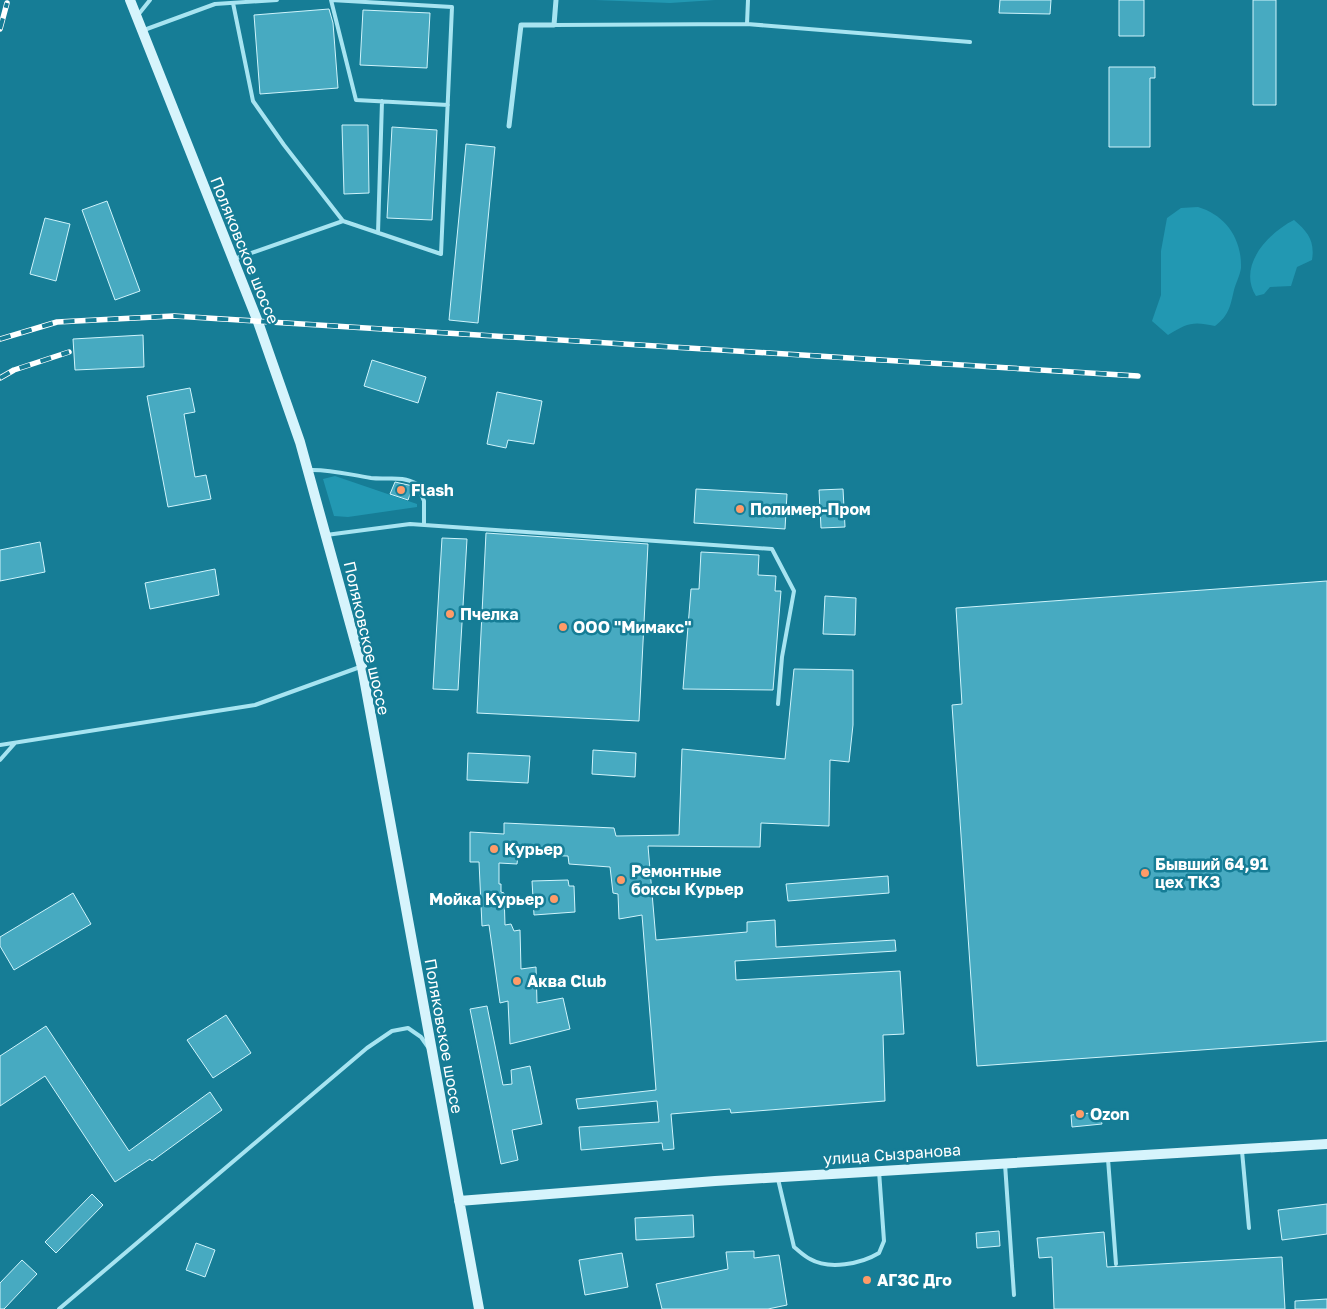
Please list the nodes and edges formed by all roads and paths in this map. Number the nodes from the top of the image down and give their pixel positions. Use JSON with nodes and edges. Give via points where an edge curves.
{"nodes":[{"id":1,"x":130,"y":0,"type":"edge"},
{"id":2,"x":150,"y":0,"type":"edge"},
{"id":3,"x":277,"y":0,"type":"edge"},
{"id":4,"x":331,"y":0,"type":"edge"},
{"id":5,"x":556,"y":0,"type":"edge"},
{"id":6,"x":748,"y":0,"type":"edge"},
{"id":7,"x":233,"y":3,"type":"junction"},
{"id":8,"x":136,"y":17,"type":"junction"},
{"id":9,"x":747,"y":24,"type":"junction"},
{"id":10,"x":554,"y":25,"type":"junction"},
{"id":11,"x":142,"y":30,"type":"junction"},
{"id":12,"x":970,"y":42,"type":"dead end"},
{"id":13,"x":382,"y":101,"type":"junction"},
{"id":14,"x":448,"y":105,"type":"junction"},
{"id":15,"x":509,"y":126,"type":"dead end"},
{"id":16,"x":343,"y":221,"type":"junction"},
{"id":17,"x":378,"y":233,"type":"junction"},
{"id":18,"x":233,"y":259,"type":"junction"},
{"id":19,"x":308,"y":470,"type":"junction"},
{"id":20,"x":424,"y":525,"type":"junction"},
{"id":21,"x":326,"y":535,"type":"junction"},
{"id":22,"x":362,"y":667,"type":"junction"},
{"id":23,"x":778,"y":704,"type":"dead end"},
{"id":24,"x":16,"y":742,"type":"junction"},
{"id":25,"x":0,"y":745,"type":"edge"},
{"id":26,"x":0,"y":760,"type":"edge"},
{"id":27,"x":432,"y":1053,"type":"junction"},
{"id":28,"x":1327,"y":1144,"type":"edge"},
{"id":29,"x":1242,"y":1149,"type":"junction"},
{"id":30,"x":1108,"y":1156,"type":"junction"},
{"id":31,"x":1005,"y":1162,"type":"junction"},
{"id":32,"x":879,"y":1170,"type":"junction"},
{"id":33,"x":777,"y":1177,"type":"junction"},
{"id":34,"x":459,"y":1201,"type":"junction"},
{"id":35,"x":1248,"y":1228,"type":"dead end"},
{"id":36,"x":1116,"y":1264,"type":"dead end"},
{"id":37,"x":1014,"y":1295,"type":"dead end"},
{"id":38,"x":59,"y":1309,"type":"edge"},
{"id":39,"x":479,"y":1309,"type":"edge"}],
"edges":[{"from":1,"to":8,"type":"street","name":"Поляковское шоссе"},
{"from":2,"to":8,"type":"lane"},
{"from":3,"to":7,"type":"lane"},
{"from":4,"to":13,"type":"lane","via":[[356,100]]},
{"from":4,"to":14,"type":"lane","via":[[452,7]]},
{"from":5,"to":10,"type":"street"},
{"from":6,"to":9,"type":"lane"},
{"from":7,"to":11,"type":"lane","via":[[215,4]]},
{"from":7,"to":16,"type":"lane","via":[[253,101]]},
{"from":8,"to":11,"type":"street","name":"Поляковское шоссе"},
{"from":9,"to":10,"type":"lane"},
{"from":9,"to":12,"type":"lane"},
{"from":10,"to":15,"type":"street","via":[[521,25]]},
{"from":11,"to":18,"type":"street","name":"Поляковское шоссе"},
{"from":13,"to":14,"type":"lane"},
{"from":13,"to":17,"type":"lane"},
{"from":14,"to":17,"type":"lane","via":[[442,254]]},
{"from":16,"to":17,"type":"lane"},
{"from":16,"to":18,"type":"lane"},
{"from":18,"to":19,"type":"street","name":"Поляковское шоссе"},
{"from":19,"to":20,"type":"lane","via":[[372,478],[406,478],[417,484],[424,501]]},
{"from":19,"to":21,"type":"street","name":"Поляковское шоссе"},
{"from":20,"to":21,"type":"lane"},
{"from":20,"to":23,"type":"lane","via":[[772,549],[794,590],[782,657]]},
{"from":21,"to":22,"type":"street","name":"Поляковское шоссе"},
{"from":22,"to":24,"type":"lane","via":[[255,705]]},
{"from":22,"to":27,"type":"street","name":"Поляковское шоссе"},
{"from":24,"to":25,"type":"lane"},
{"from":24,"to":26,"type":"lane"},
{"from":27,"to":34,"type":"street","name":"Поляковское шоссе"},
{"from":27,"to":38,"type":"lane","via":[[421,1037],[408,1028],[392,1031],[367,1048]]},
{"from":28,"to":29,"type":"street","name":"улица Сызранова"},
{"from":29,"to":30,"type":"street","name":"улица Сызранова"},
{"from":29,"to":35,"type":"lane"},
{"from":30,"to":31,"type":"street","name":"улица Сызранова"},
{"from":30,"to":36,"type":"lane"},
{"from":31,"to":32,"type":"street","name":"улица Сызранова"},
{"from":31,"to":37,"type":"lane"},
{"from":32,"to":33,"type":"street","name":"улица Сызранова"},
{"from":32,"to":33,"type":"lane","via":[[884,1241],[879,1253],[857,1262],[832,1264],[811,1260],[794,1247]]},
{"from":33,"to":34,"type":"street","name":"улица Сызранова"},
{"from":34,"to":39,"type":"street","name":"Поляковское шоссе"}]}
